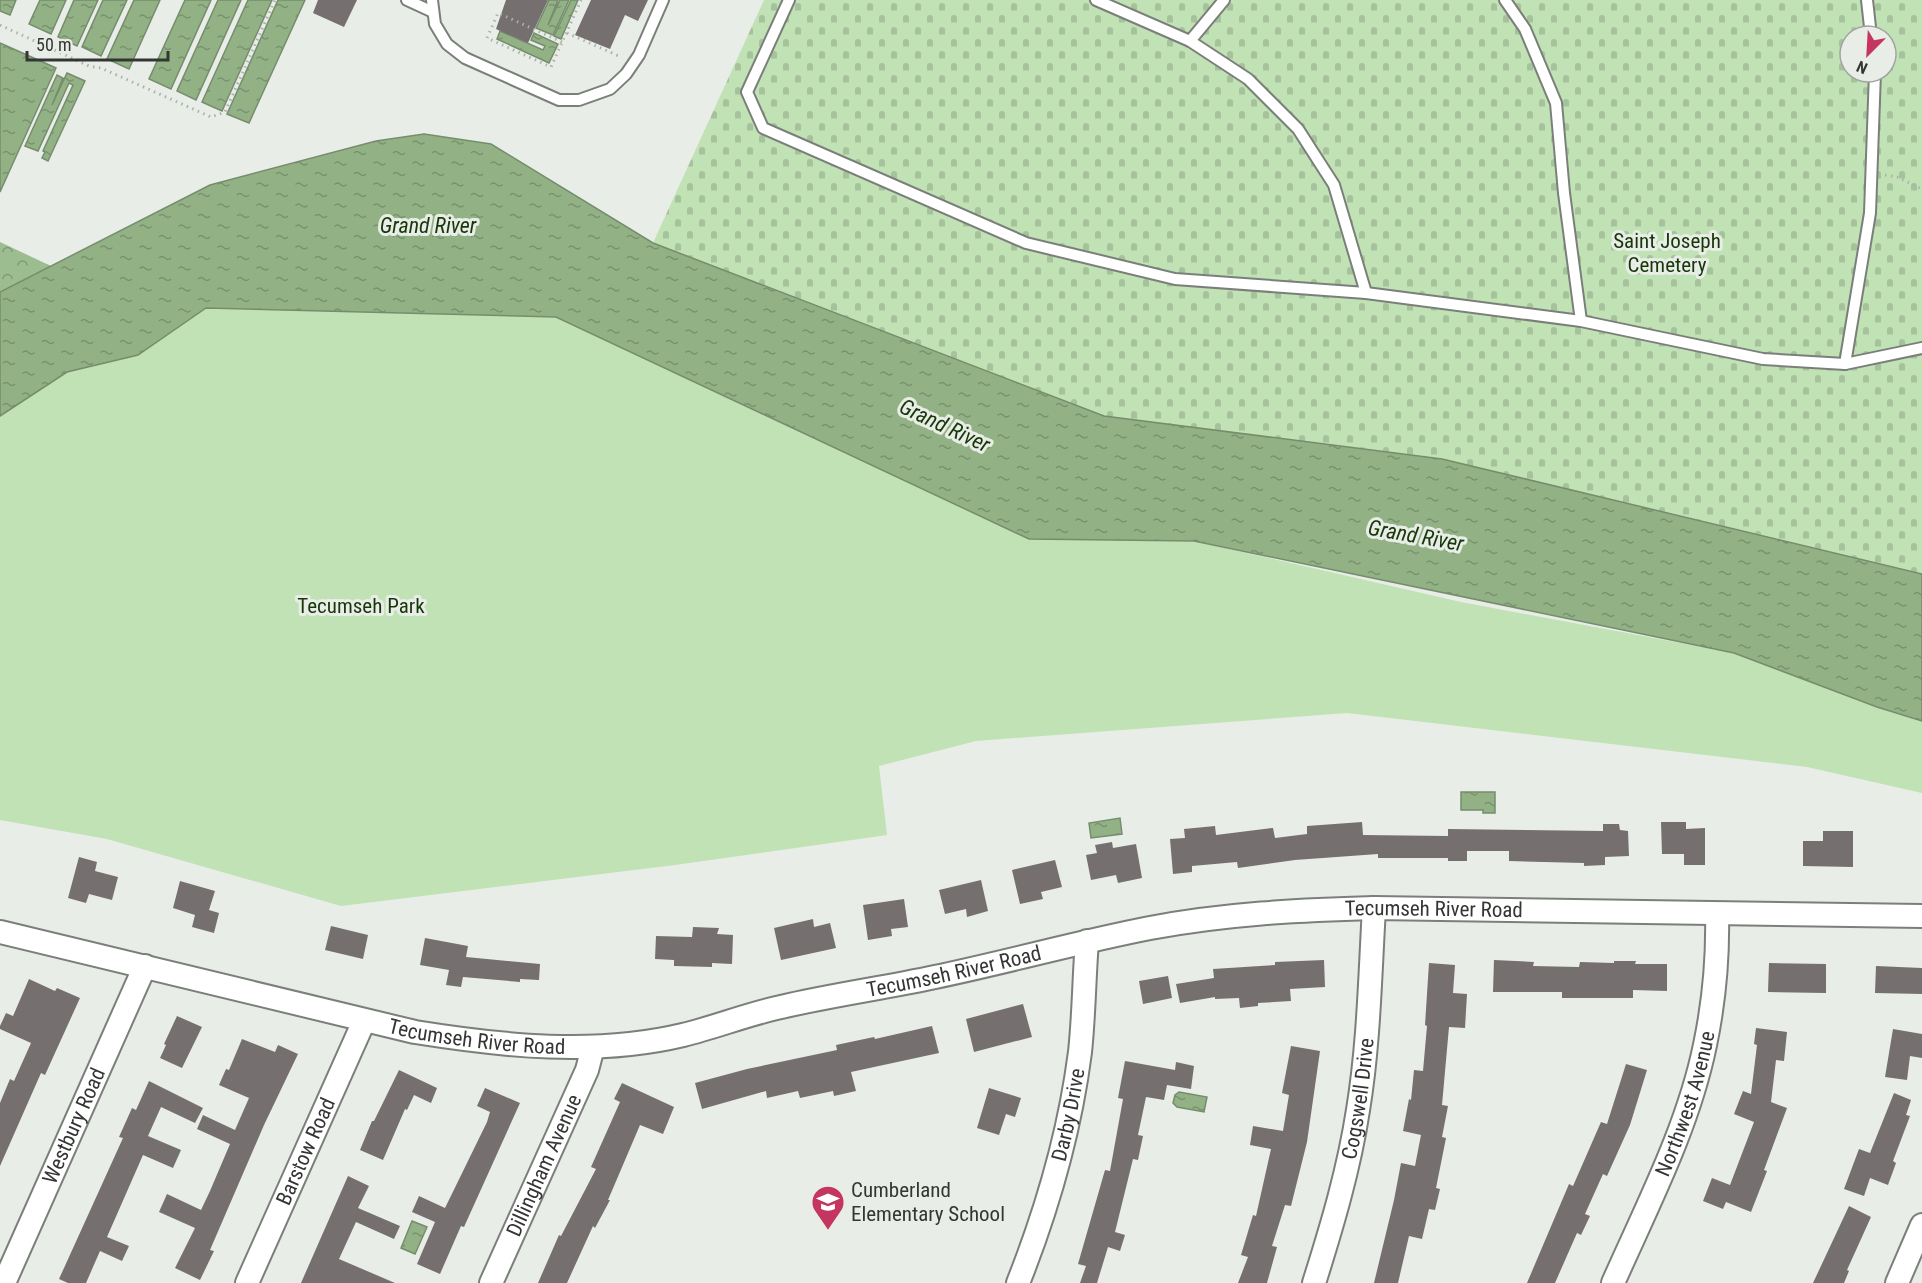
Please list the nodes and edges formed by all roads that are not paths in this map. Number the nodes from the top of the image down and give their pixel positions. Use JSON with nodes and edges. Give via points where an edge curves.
{"nodes":[{"id":1,"x":407,"y":0,"type":"edge"},
{"id":2,"x":432,"y":0,"type":"edge"},
{"id":3,"x":663,"y":0,"type":"edge"},
{"id":4,"x":789,"y":0,"type":"edge"},
{"id":5,"x":1096,"y":0,"type":"edge"},
{"id":6,"x":1224,"y":0,"type":"edge"},
{"id":7,"x":1505,"y":0,"type":"edge"},
{"id":8,"x":1867,"y":0,"type":"edge"},
{"id":9,"x":433,"y":12,"type":"junction"},
{"id":10,"x":1870,"y":24,"type":"edge"},
{"id":11,"x":1190,"y":41,"type":"junction"},
{"id":12,"x":1875,"y":84,"type":"edge"},
{"id":13,"x":1366,"y":294,"type":"junction"},
{"id":14,"x":1581,"y":321,"type":"junction"},
{"id":15,"x":1922,"y":348,"type":"edge"},
{"id":16,"x":1845,"y":364,"type":"junction"},
{"id":17,"x":1374,"y":908,"type":"junction"},
{"id":18,"x":1717,"y":914,"type":"junction"},
{"id":19,"x":1922,"y":916,"type":"edge"},
{"id":20,"x":0,"y":932,"type":"edge"},
{"id":21,"x":1087,"y":941,"type":"junction"},
{"id":22,"x":145,"y":966,"type":"junction"},
{"id":23,"x":364,"y":1021,"type":"junction"},
{"id":24,"x":592,"y":1047,"type":"junction"},
{"id":25,"x":1922,"y":1225,"type":"edge"},
{"id":26,"x":4,"y":1283,"type":"edge"},
{"id":27,"x":247,"y":1283,"type":"edge"},
{"id":28,"x":491,"y":1283,"type":"edge"},
{"id":29,"x":1018,"y":1283,"type":"edge"},
{"id":30,"x":1314,"y":1283,"type":"edge"},
{"id":31,"x":1613,"y":1283,"type":"edge"},
{"id":32,"x":1897,"y":1283,"type":"edge"}],
"edges":[{"from":1,"to":9,"type":"lane"},
{"from":2,"to":9,"type":"lane"},
{"from":3,"to":9,"type":"lane","via":[[626,74],[610,89],[579,100],[559,100],[465,58],[447,44]]},
{"from":4,"to":13,"type":"lane","via":[[747,92],[763,128],[1026,243],[1175,279]]},
{"from":5,"to":11,"type":"lane"},
{"from":6,"to":11,"type":"lane"},
{"from":7,"to":14,"type":"lane","via":[[1525,29],[1556,103]]},
{"from":8,"to":10,"type":"lane"},
{"from":11,"to":13,"type":"lane","via":[[1248,79],[1298,129],[1334,185]]},
{"from":12,"to":16,"type":"lane","via":[[1870,213]]},
{"from":13,"to":14,"type":"lane"},
{"from":14,"to":16,"type":"lane","via":[[1763,359]]},
{"from":15,"to":16,"type":"lane"},
{"from":17,"to":18,"type":"street","name":"Tecumseh River Road"},
{"from":17,"to":21,"type":"street","name":"Tecumseh River Road","via":[[1236,915]]},
{"from":17,"to":30,"type":"street","name":"Cogswell Drive","via":[[1359,1108],[1347,1173]]},
{"from":18,"to":19,"type":"street","name":"Tecumseh River Road"},
{"from":18,"to":31,"type":"street","name":"Northwest Avenue","via":[[1713,995],[1693,1089]]},
{"from":20,"to":22,"type":"street","name":"Tecumseh River Road"},
{"from":21,"to":24,"type":"street","name":"Tecumseh River Road","via":[[936,977],[780,1007],[682,1035]]},
{"from":21,"to":29,"type":"street","name":"Darby Drive","via":[[1080,1052],[1064,1136]]},
{"from":22,"to":23,"type":"street","name":"Tecumseh River Road"},
{"from":22,"to":26,"type":"street","name":"Westbury Road"},
{"from":23,"to":24,"type":"street","name":"Tecumseh River Road","via":[[471,1041]]},
{"from":23,"to":27,"type":"street","name":"Barstow Road"},
{"from":24,"to":28,"type":"street","name":"Dillingham Avenue","via":[[587,1070]]},
{"from":25,"to":32,"type":"street"}]}
